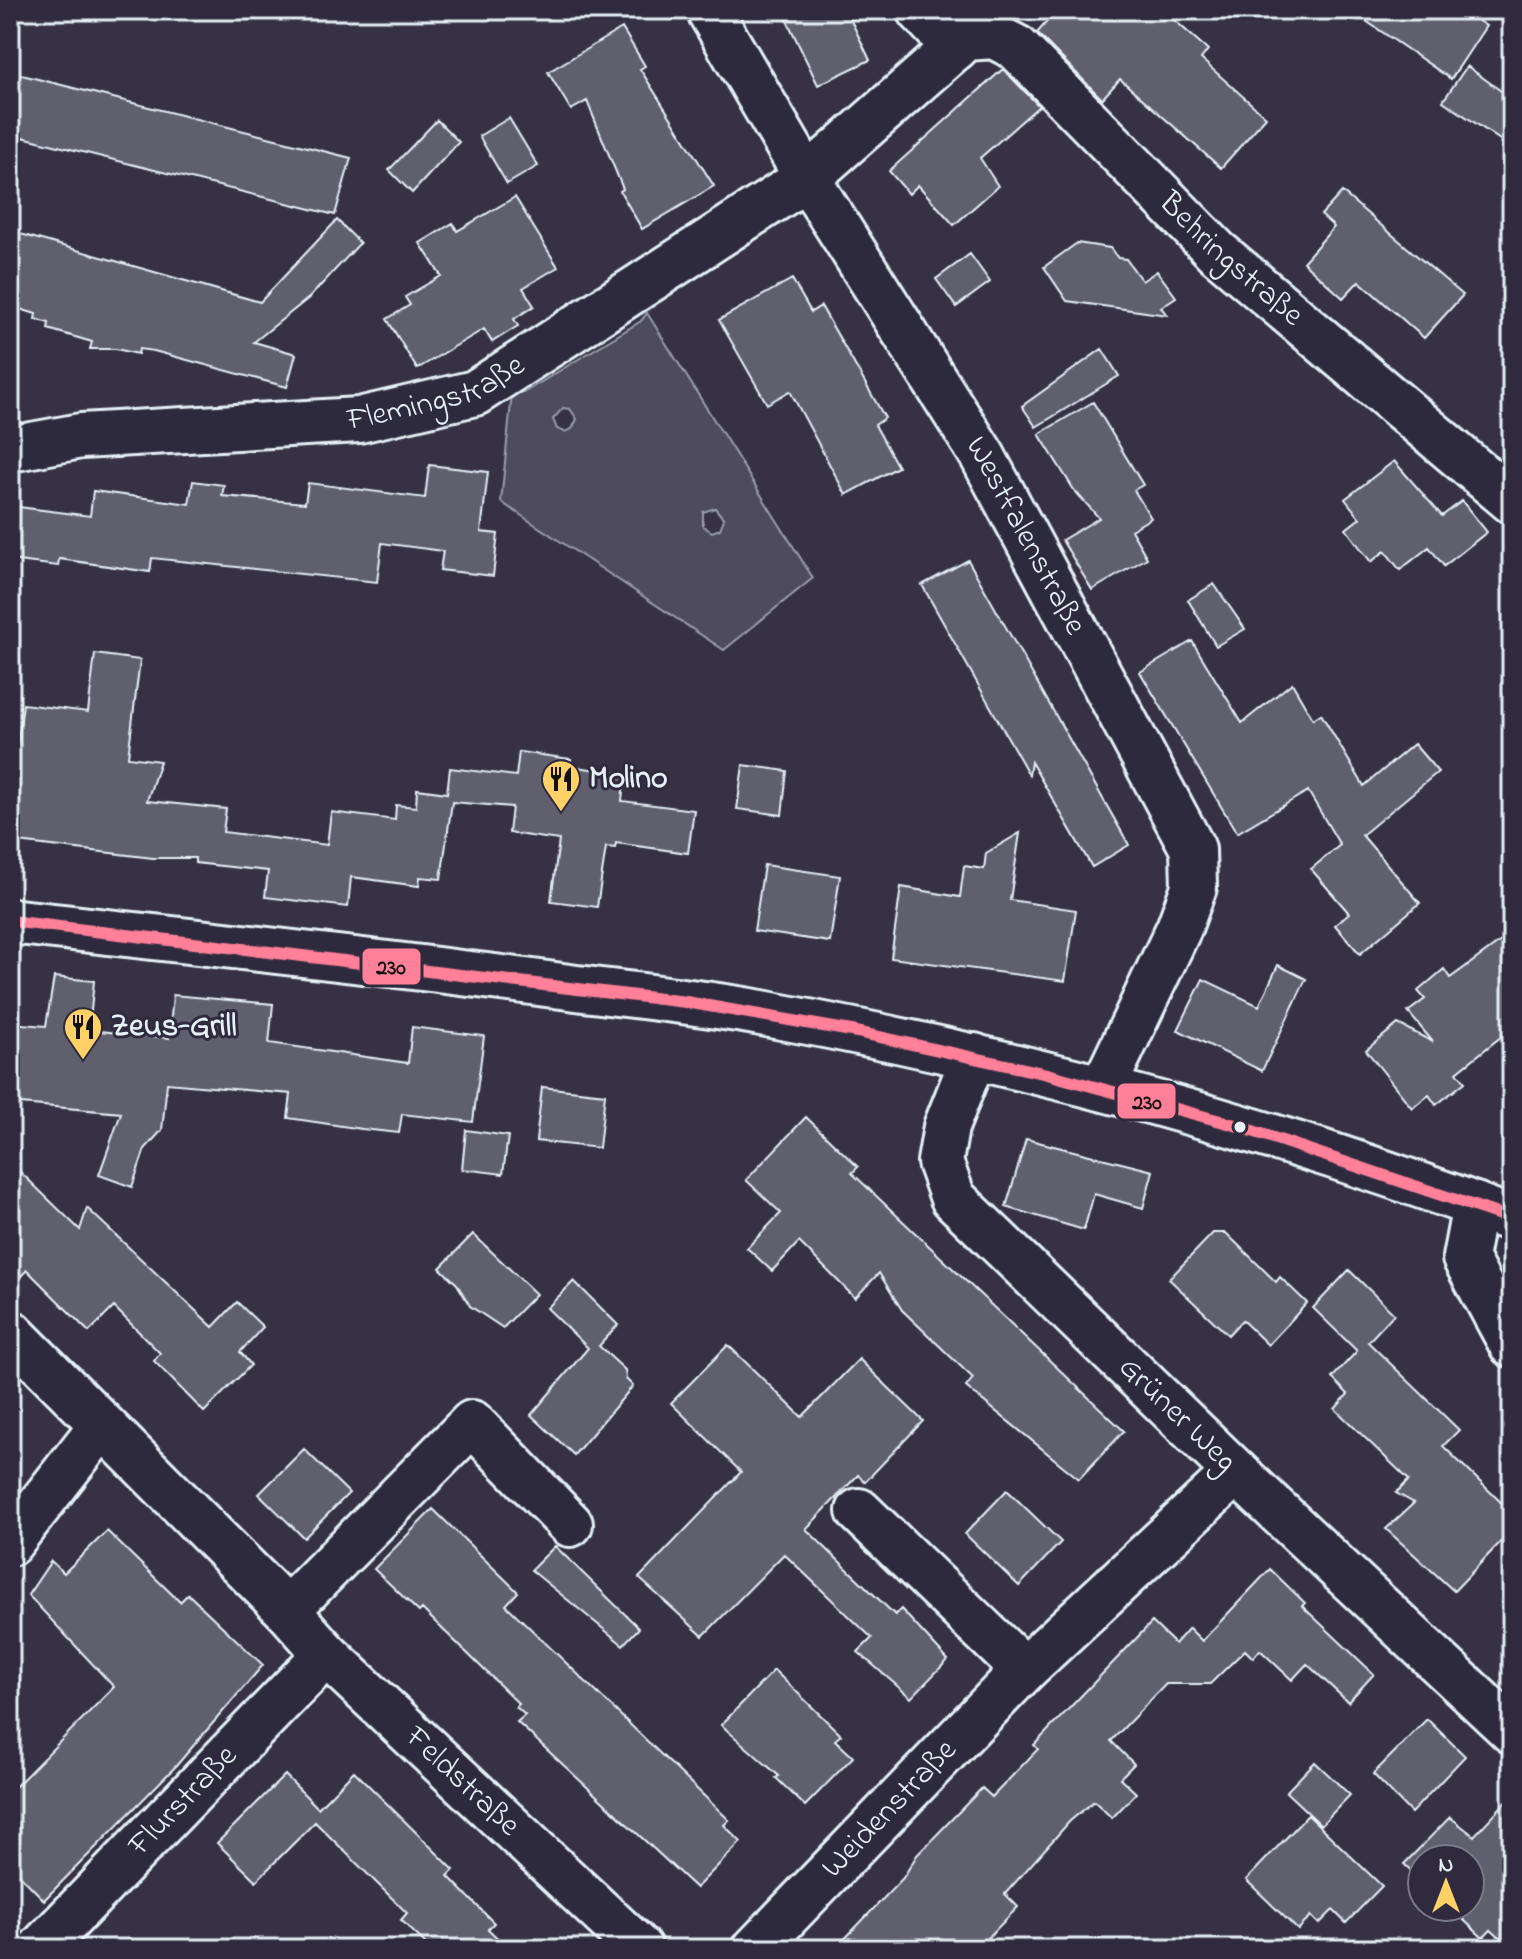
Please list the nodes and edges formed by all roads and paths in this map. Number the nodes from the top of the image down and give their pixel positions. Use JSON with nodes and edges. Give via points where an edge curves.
{"nodes":[{"id":1,"x":709,"y":10,"type":"edge"},
{"id":2,"x":920,"y":10,"type":"edge"},
{"id":3,"x":955,"y":48,"type":"junction"},
{"id":4,"x":807,"y":178,"type":"junction"},
{"id":5,"x":10,"y":449,"type":"edge"},
{"id":6,"x":1512,"y":501,"type":"edge"},
{"id":7,"x":10,"y":921,"type":"edge"},
{"id":8,"x":974,"y":1056,"type":"junction"},
{"id":9,"x":1103,"y":1088,"type":"junction"},
{"id":10,"x":1493,"y":1212,"type":"edge"},
{"id":11,"x":10,"y":1332,"type":"edge"},
{"id":12,"x":1512,"y":1345,"type":"edge"},
{"id":13,"x":102,"y":1425,"type":"junction"},
{"id":14,"x":1236,"y":1472,"type":"junction"},
{"id":15,"x":859,"y":1511,"type":"dead end"},
{"id":16,"x":570,"y":1524,"type":"dead end"},
{"id":17,"x":10,"y":1543,"type":"edge"},
{"id":18,"x":287,"y":1610,"type":"junction"},
{"id":19,"x":326,"y":1654,"type":"junction"},
{"id":20,"x":1024,"y":1670,"type":"junction"},
{"id":21,"x":1512,"y":1731,"type":"edge"},
{"id":22,"x":40,"y":1949,"type":"edge"},
{"id":23,"x":640,"y":1949,"type":"edge"},
{"id":24,"x":755,"y":1949,"type":"edge"}],
"edges":[{"from":1,"to":4,"type":"street","name":"Westfalenstraße"},
{"from":2,"to":3,"type":"street"},
{"from":3,"to":4,"type":"street","name":"Behringstraße"},
{"from":3,"to":6,"type":"street","name":"Behringstraße","via":[[966,38],[994,36],[1017,48],[1216,251]]},
{"from":4,"to":5,"type":"street","name":"Flemingstraße","via":[[475,393],[359,420],[81,436]]},
{"from":4,"to":9,"type":"street","name":"Westfalenstraße","via":[[982,455],[1193,849],[1194,887],[1179,928]]},
{"from":7,"to":8,"type":"street","via":[[737,1010]]},
{"from":8,"to":9,"type":"street"},
{"from":8,"to":14,"type":"street","name":"Grüner Weg","via":[[946,1127],[940,1162],[953,1198]]},
{"from":9,"to":10,"type":"street","via":[[1364,1166]]},
{"from":10,"to":12,"type":"street","via":[[1465,1258]]},
{"from":11,"to":13,"type":"street","name":"Feldstraße"},
{"from":13,"to":17,"type":"street"},
{"from":13,"to":18,"type":"street","name":"Feldstraße"},
{"from":14,"to":20,"type":"street","name":"Weidenstraße"},
{"from":14,"to":21,"type":"street","name":"Grüner Weg"},
{"from":15,"to":20,"type":"street"},
{"from":16,"to":18,"type":"street","via":[[472,1423]]},
{"from":18,"to":19,"type":"street","name":"Feldstraße"},
{"from":19,"to":22,"type":"street","name":"Flurstraße"},
{"from":19,"to":23,"type":"street","name":"Feldstraße"},
{"from":20,"to":24,"type":"street","name":"Weidenstraße"}]}
